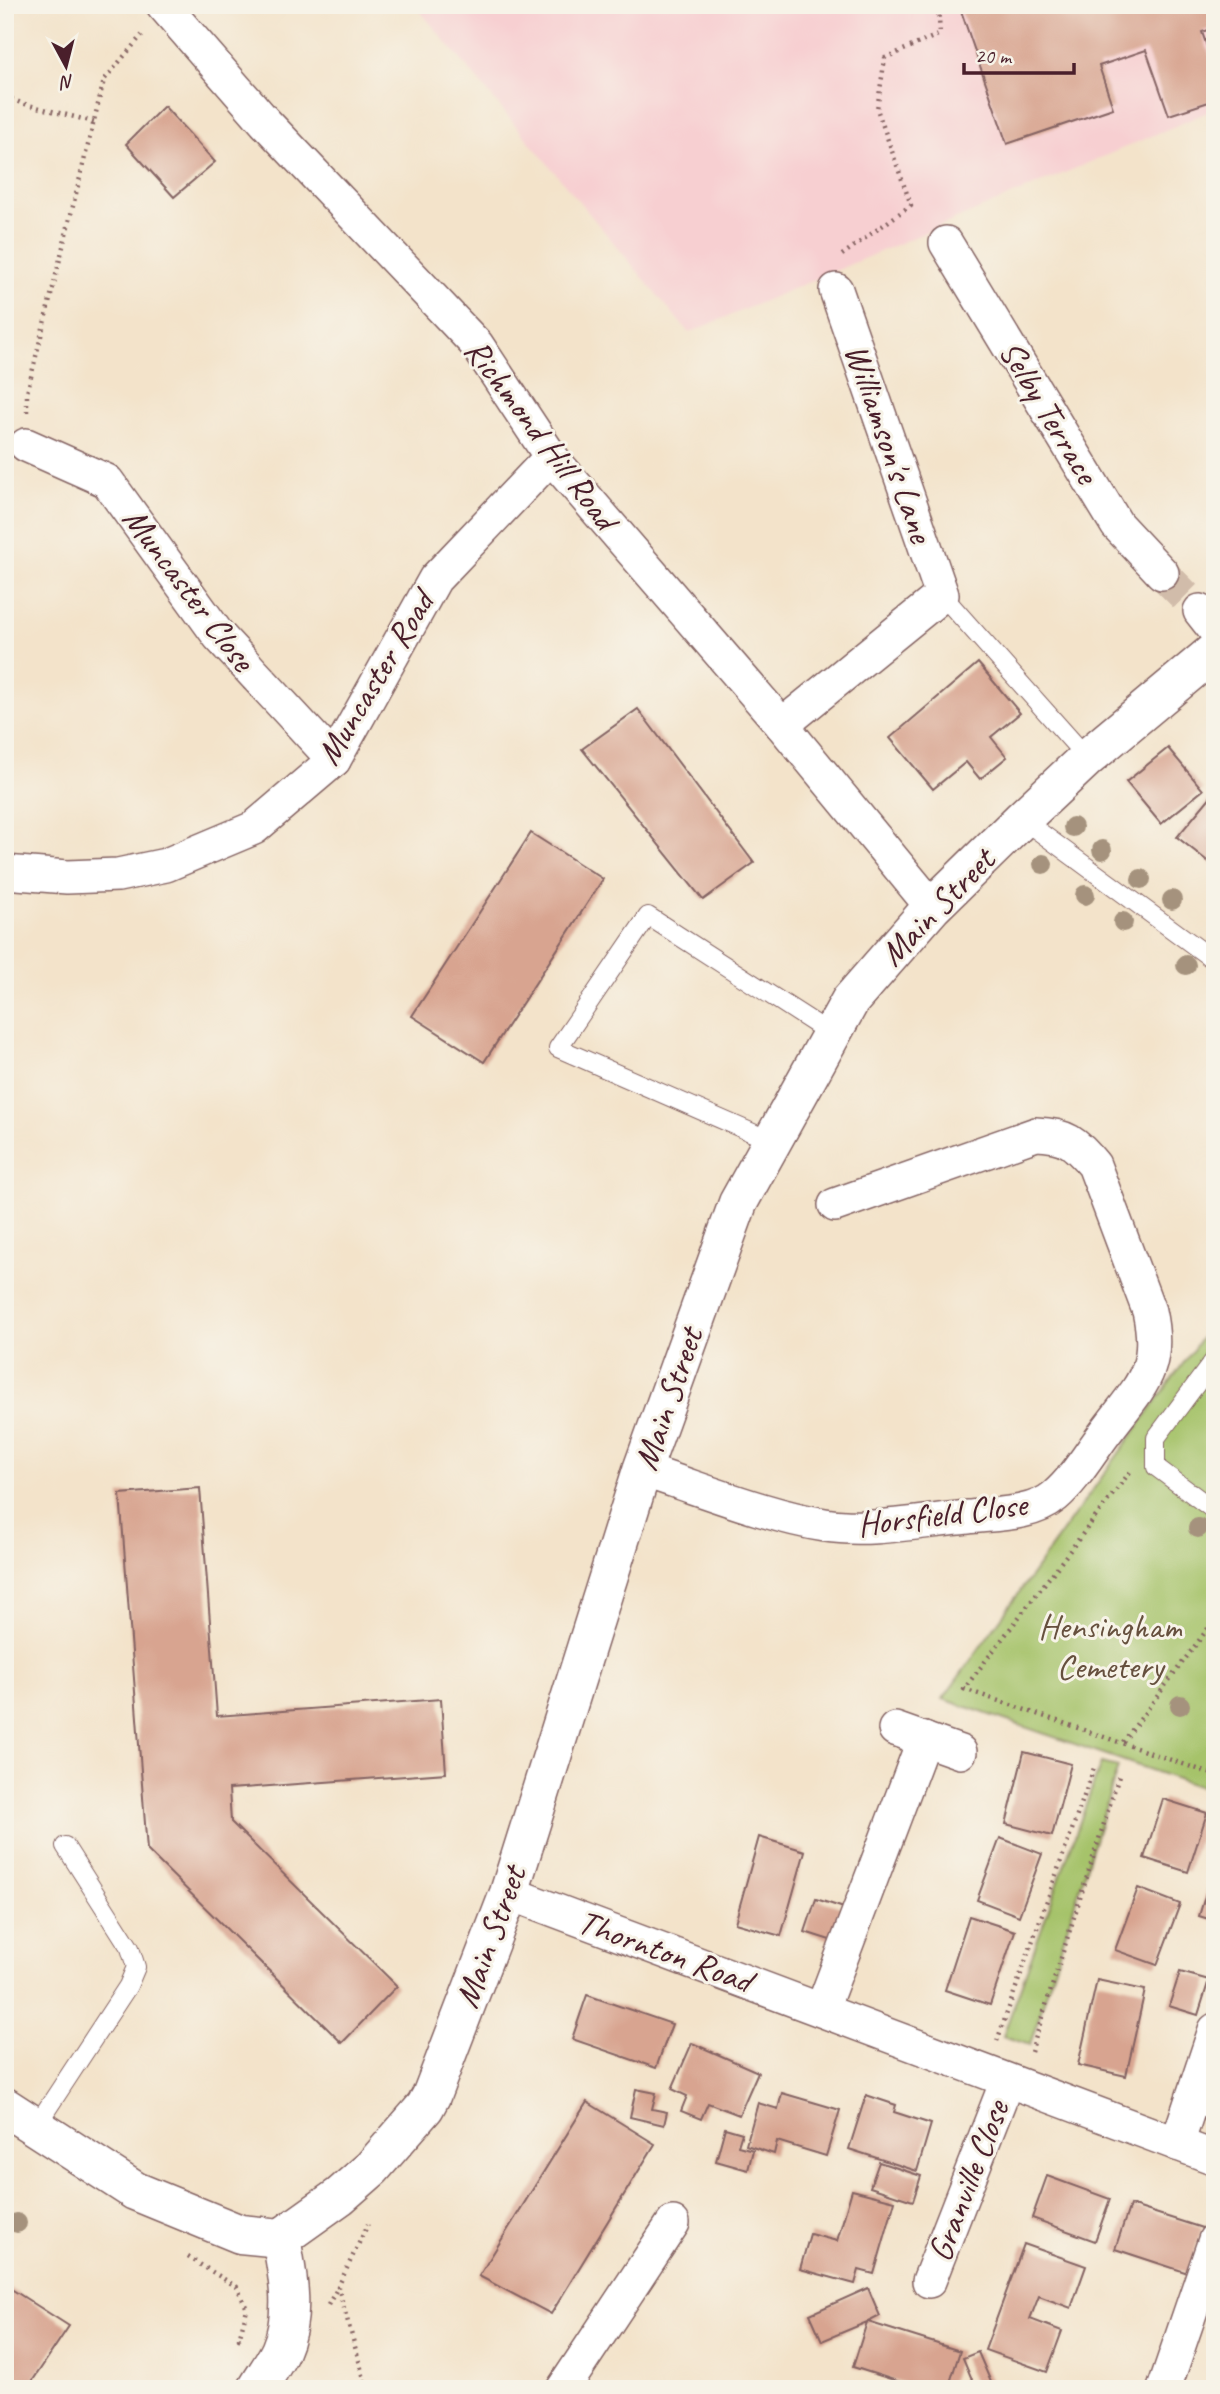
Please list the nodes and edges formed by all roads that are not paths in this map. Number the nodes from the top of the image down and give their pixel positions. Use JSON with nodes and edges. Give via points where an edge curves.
{"nodes":[{"id":1,"x":164,"y":6,"type":"edge"},
{"id":2,"x":946,"y":243,"type":"dead end"},
{"id":3,"x":836,"y":290,"type":"road end"},
{"id":4,"x":26,"y":444,"type":"road end"},
{"id":5,"x":551,"y":457,"type":"junction"},
{"id":6,"x":1162,"y":573,"type":"tunnel mouth"},
{"id":7,"x":942,"y":595,"type":"junction"},
{"id":8,"x":1215,"y":651,"type":"edge"},
{"id":9,"x":782,"y":725,"type":"junction"},
{"id":10,"x":1087,"y":758,"type":"junction"},
{"id":11,"x":334,"y":760,"type":"junction"},
{"id":12,"x":1022,"y":819,"type":"junction"},
{"id":13,"x":5,"y":872,"type":"edge"},
{"id":14,"x":932,"y":907,"type":"junction"},
{"id":15,"x":1215,"y":961,"type":"edge"},
{"id":16,"x":831,"y":1034,"type":"junction"},
{"id":17,"x":771,"y":1141,"type":"junction"},
{"id":18,"x":835,"y":1205,"type":"dead end"},
{"id":19,"x":1215,"y":1359,"type":"edge"},
{"id":20,"x":642,"y":1470,"type":"junction"},
{"id":21,"x":1215,"y":1511,"type":"edge"},
{"id":22,"x":960,"y":1752,"type":"dead end"},
{"id":23,"x":65,"y":1846,"type":"dead end"},
{"id":24,"x":509,"y":1893,"type":"junction"},
{"id":25,"x":822,"y":2009,"type":"junction"},
{"id":26,"x":1215,"y":2030,"type":"edge"},
{"id":27,"x":1004,"y":2080,"type":"junction"},
{"id":28,"x":20,"y":2116,"type":"edge"},
{"id":29,"x":1177,"y":2144,"type":"junction"},
{"id":30,"x":1215,"y":2158,"type":"edge"},
{"id":31,"x":673,"y":2223,"type":"dead end"},
{"id":32,"x":281,"y":2238,"type":"junction"},
{"id":33,"x":1215,"y":2240,"type":"edge"},
{"id":34,"x":929,"y":2281,"type":"dead end"},
{"id":35,"x":257,"y":2389,"type":"edge"},
{"id":36,"x":563,"y":2389,"type":"edge"},
{"id":37,"x":1164,"y":2389,"type":"edge"}],
"edges":[{"from":1,"to":5,"type":"street","name":"Richmond Hill Road","via":[[265,122],[477,345]]},
{"from":2,"to":6,"type":"street","name":"Selby Terrace","via":[[1117,525]]},
{"from":3,"to":7,"type":"street","name":"Williamson's Lane"},
{"from":4,"to":11,"type":"street","name":"Muncaster Close","via":[[107,481],[219,636]]},
{"from":5,"to":9,"type":"street","name":"Richmond Hill Road"},
{"from":5,"to":11,"type":"street","name":"Muncaster Road","via":[[435,579]]},
{"from":7,"to":9,"type":"street"},
{"from":7,"to":10,"type":"lane"},
{"from":8,"to":10,"type":"main road","name":"Main Street"},
{"from":9,"to":14,"type":"street","name":"Richmond Hill Road"},
{"from":10,"to":12,"type":"main road","name":"Main Street"},
{"from":11,"to":13,"type":"street","name":"Muncaster Road","via":[[254,828],[166,865],[118,875]]},
{"from":12,"to":14,"type":"main road","name":"Main Street"},
{"from":12,"to":15,"type":"lane"},
{"from":14,"to":16,"type":"main road","name":"Main Street","via":[[850,1001]]},
{"from":16,"to":17,"type":"main road","name":"Main Street"},
{"from":16,"to":17,"type":"lane","via":[[648,916],[558,1048]]},
{"from":17,"to":20,"type":"main road","name":"Main Street","via":[[738,1203]]},
{"from":18,"to":20,"type":"street","name":"Horsfield Close","via":[[1036,1134],[1058,1135],[1094,1165],[1149,1311],[1154,1352],[1147,1377],[1054,1497],[1005,1513],[863,1527],[827,1525],[787,1517]]},
{"from":19,"to":21,"type":"lane","via":[[1156,1438],[1156,1467]]},
{"from":20,"to":24,"type":"main road","name":"Main Street"},
{"from":22,"to":25,"type":"street","via":[[909,1734]]},
{"from":23,"to":28,"type":"lane","via":[[130,1948],[136,1967],[128,1986]]},
{"from":24,"to":25,"type":"street","name":"Thornton Road"},
{"from":24,"to":32,"type":"main road","name":"Main Street","via":[[425,2107],[372,2168]]},
{"from":25,"to":27,"type":"street","name":"Thornton Road"},
{"from":26,"to":29,"type":"street"},
{"from":27,"to":29,"type":"street","name":"Thornton Road"},
{"from":27,"to":34,"type":"street","name":"Granville Close"},
{"from":28,"to":32,"type":"main road","via":[[135,2191],[240,2234]]},
{"from":29,"to":30,"type":"street","name":"Thornton Road"},
{"from":31,"to":36,"type":"street"},
{"from":32,"to":35,"type":"main road","via":[[289,2318],[280,2351]]},
{"from":33,"to":37,"type":"street"}]}
